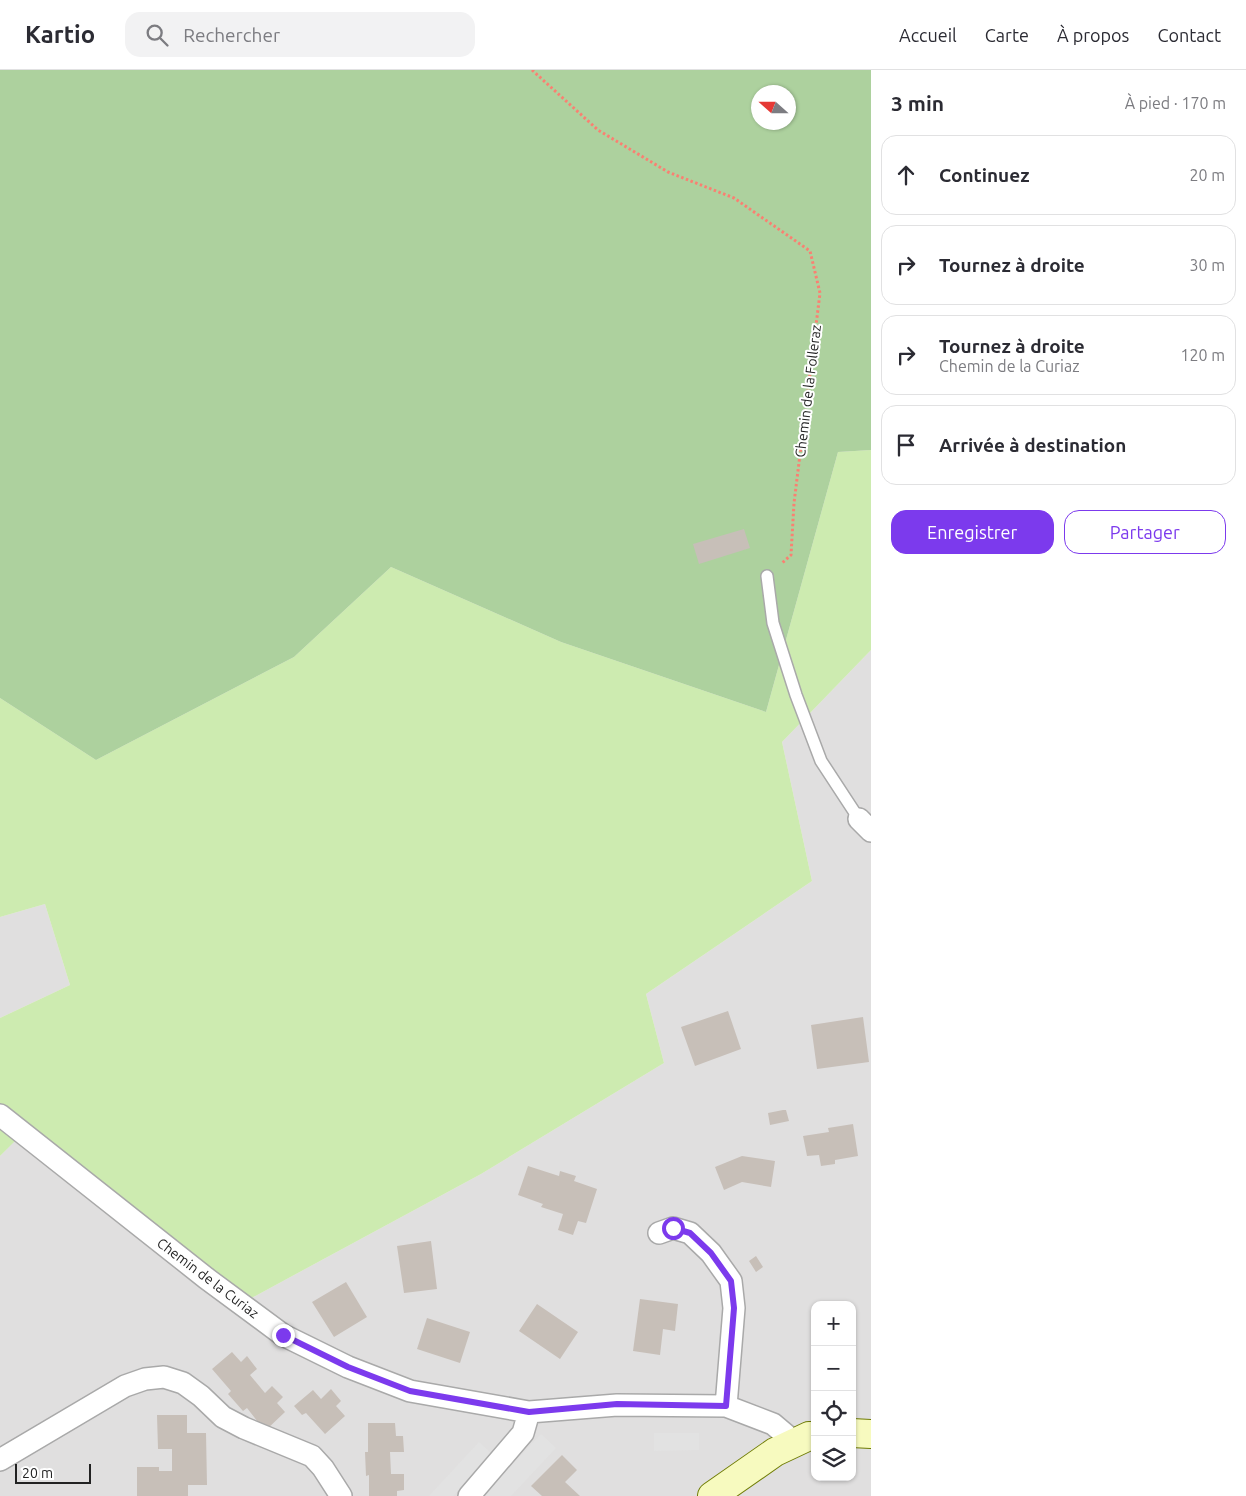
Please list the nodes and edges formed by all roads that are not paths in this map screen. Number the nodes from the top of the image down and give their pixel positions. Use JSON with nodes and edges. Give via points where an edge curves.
{"nodes":[{"id":1,"x":767,"y":576,"type":"road end"},
{"id":2,"x":865,"y":825,"type":"edge"},
{"id":3,"x":0,"y":1115,"type":"edge"},
{"id":4,"x":659,"y":1233,"type":"dead end"},
{"id":5,"x":726,"y":1406,"type":"junction"},
{"id":6,"x":529,"y":1412,"type":"junction"},
{"id":7,"x":856,"y":1433,"type":"edge"},
{"id":8,"x":871,"y":1434,"type":"edge"},
{"id":9,"x":803,"y":1440,"type":"edge"},
{"id":10,"x":0,"y":1460,"type":"edge"},
{"id":11,"x":341,"y":1496,"type":"edge"},
{"id":12,"x":469,"y":1496,"type":"edge"},
{"id":13,"x":712,"y":1496,"type":"edge"}],
"edges":[{"from":1,"to":2,"type":"lane","via":[[774,624],[821,761]]},
{"from":3,"to":6,"type":"street","name":"Chemin de la Curiaz","via":[[283,1335],[348,1367],[410,1391]]},
{"from":4,"to":5,"type":"street","via":[[673,1228],[690,1233],[711,1253],[731,1281],[734,1308]]},
{"from":5,"to":6,"type":"street","name":"Chemin de la Curiaz","via":[[617,1404]]},
{"from":5,"to":9,"type":"street","name":"Chemin de la Curiaz","via":[[773,1424],[786,1435]]},
{"from":6,"to":12,"type":"street","via":[[522,1433]]},
{"from":7,"to":8,"type":"street"},
{"from":9,"to":13,"type":"street","via":[[775,1452]]},
{"from":10,"to":11,"type":"street","via":[[125,1386],[164,1377],[183,1383],[223,1417],[312,1456]]}]}
